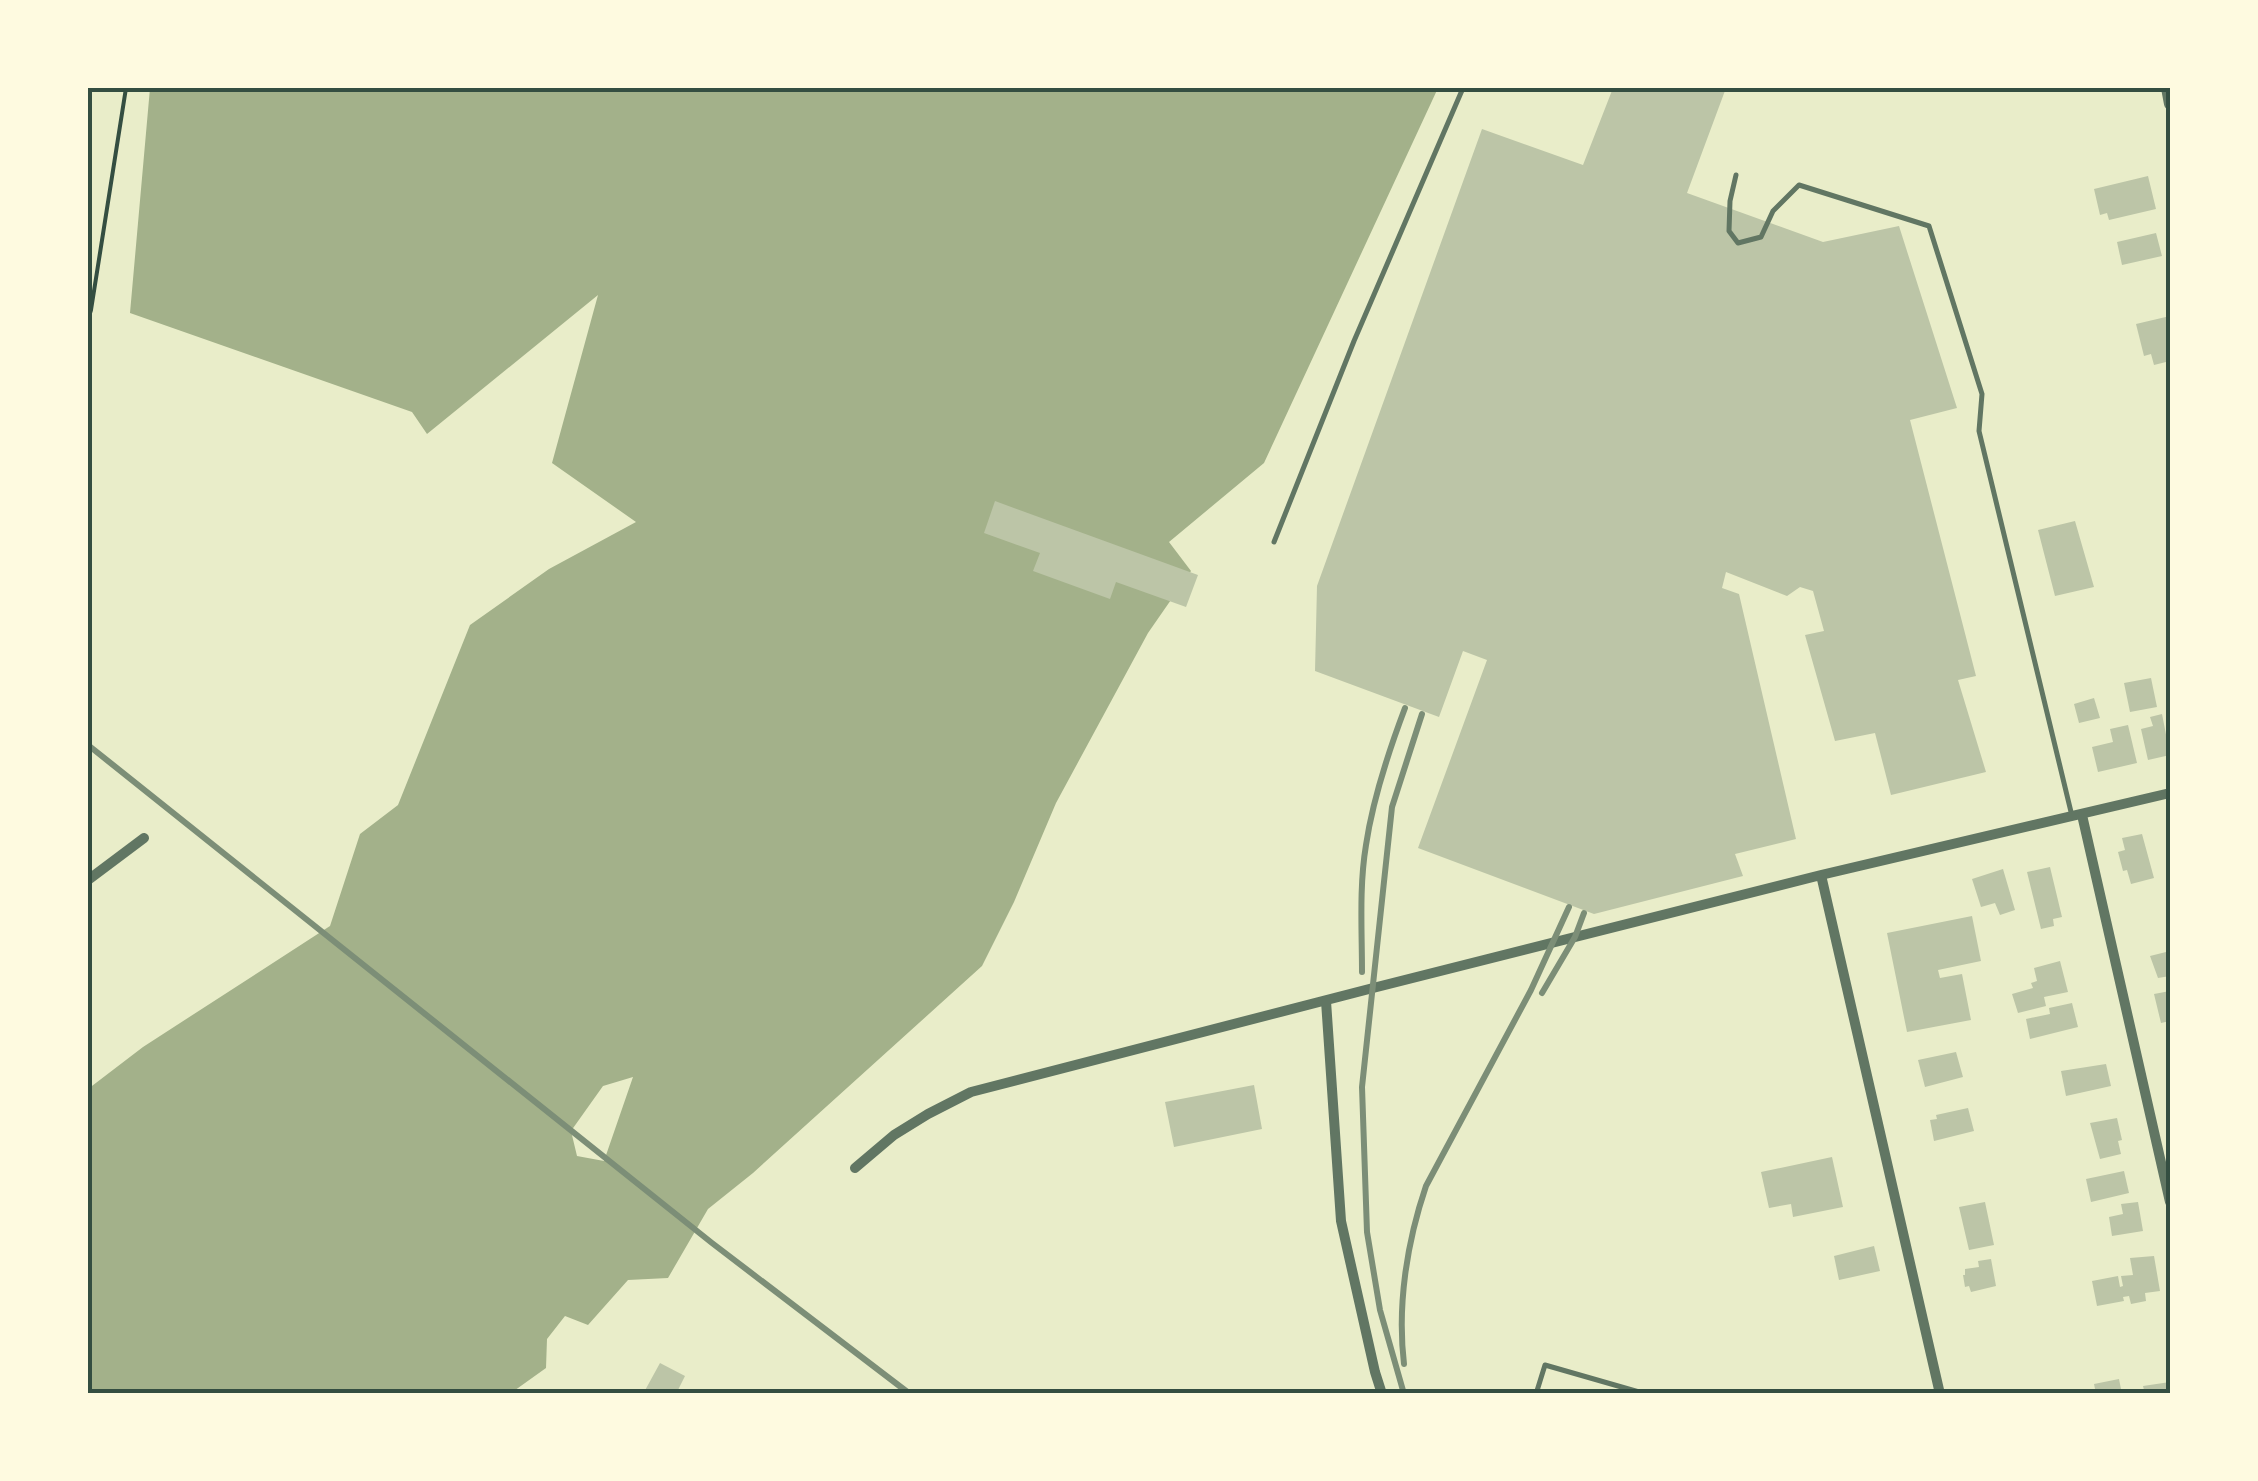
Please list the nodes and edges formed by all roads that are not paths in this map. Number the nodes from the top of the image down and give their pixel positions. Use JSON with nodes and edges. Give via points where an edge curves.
{"nodes":[{"id":1,"x":1463,"y":88,"type":"edge"},
{"id":2,"x":2166,"y":88,"type":"edge"},
{"id":3,"x":2170,"y":104,"type":"edge"},
{"id":4,"x":1736,"y":174,"type":"dead end"},
{"id":5,"x":1274,"y":542,"type":"dead end"},
{"id":6,"x":2170,"y":793,"type":"edge"},
{"id":7,"x":2077,"y":816,"type":"junction"},
{"id":8,"x":144,"y":838,"type":"dead end"},
{"id":9,"x":1822,"y":875,"type":"junction"},
{"id":10,"x":88,"y":880,"type":"edge"},
{"id":11,"x":1326,"y":1001,"type":"junction"},
{"id":12,"x":855,"y":1168,"type":"dead end"},
{"id":13,"x":2170,"y":1202,"type":"edge"},
{"id":14,"x":1382,"y":1394,"type":"edge"},
{"id":15,"x":1536,"y":1394,"type":"edge"},
{"id":16,"x":1646,"y":1394,"type":"edge"},
{"id":17,"x":1940,"y":1394,"type":"edge"}],
"edges":[{"from":1,"to":5,"type":"lane"},
{"from":2,"to":3,"type":"street"},
{"from":4,"to":7,"type":"lane","via":[[1729,231],[1738,242],[1761,237],[1773,211],[1799,185],[1929,226],[1982,394],[1979,431]]},
{"from":6,"to":7,"type":"street"},
{"from":7,"to":9,"type":"street"},
{"from":7,"to":13,"type":"street"},
{"from":8,"to":10,"type":"street"},
{"from":9,"to":11,"type":"street"},
{"from":9,"to":17,"type":"street"},
{"from":11,"to":12,"type":"street","via":[[971,1092],[894,1134]]},
{"from":11,"to":14,"type":"street","via":[[1341,1221]]},
{"from":15,"to":16,"type":"lane","via":[[1545,1365]]}]}
